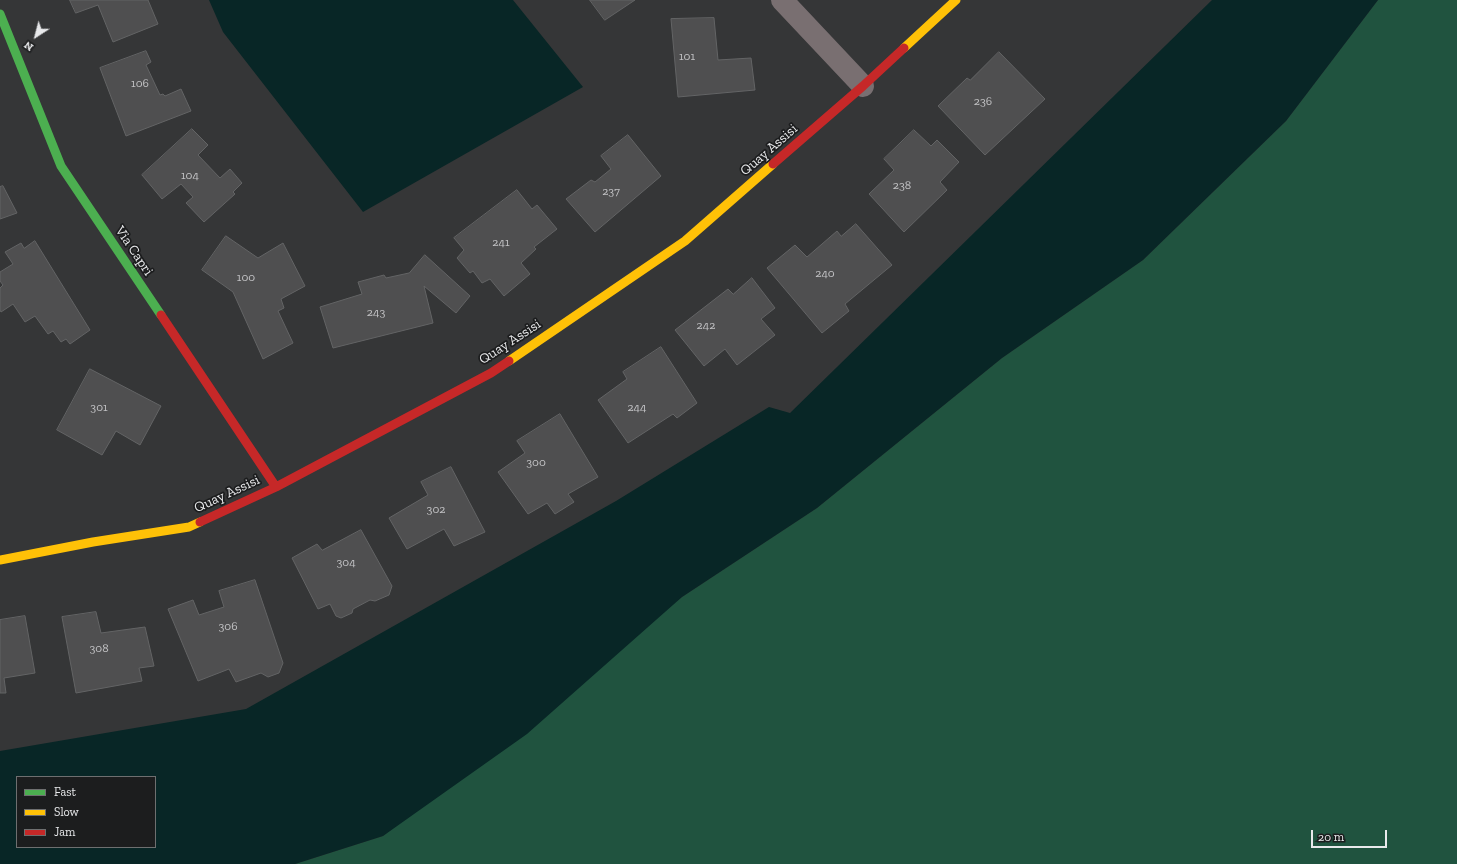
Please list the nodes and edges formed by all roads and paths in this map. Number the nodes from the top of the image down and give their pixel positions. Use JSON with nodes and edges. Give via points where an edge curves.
{"nodes":[{"id":1,"x":782,"y":0,"type":"edge"},
{"id":2,"x":956,"y":0,"type":"edge"},
{"id":3,"x":0,"y":14,"type":"edge"},
{"id":4,"x":863,"y":86,"type":"junction"},
{"id":5,"x":276,"y":487,"type":"junction"},
{"id":6,"x":0,"y":560,"type":"edge"}],
"edges":[{"from":1,"to":4,"type":"street"},
{"from":2,"to":4,"type":"street","name":"Quay Assisi"},
{"from":3,"to":5,"type":"street","name":"Via Capri","via":[[61,166]]},
{"from":4,"to":5,"type":"street","name":"Quay Assisi","via":[[686,241],[491,373]]},
{"from":5,"to":6,"type":"street","name":"Quay Assisi","via":[[189,527]]}]}
